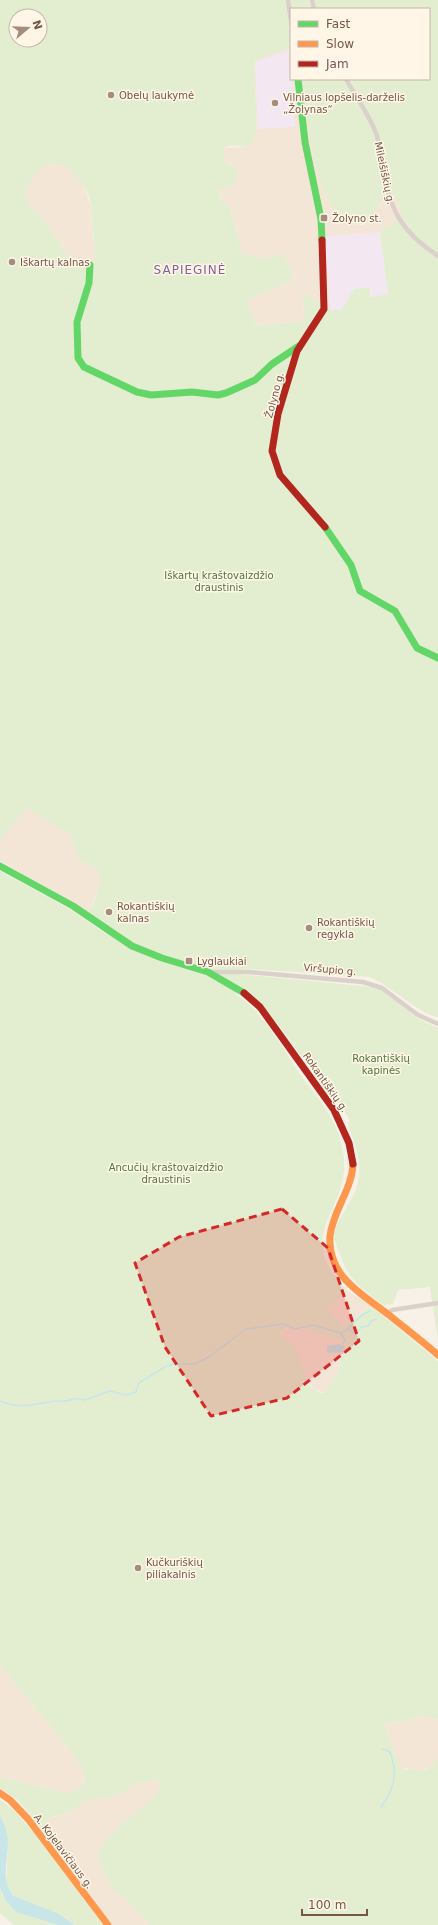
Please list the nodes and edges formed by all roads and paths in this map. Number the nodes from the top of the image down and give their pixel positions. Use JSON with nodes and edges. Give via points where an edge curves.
{"nodes":[{"id":1,"x":288,"y":0,"type":"edge"},
{"id":2,"x":290,"y":14,"type":"edge"},
{"id":3,"x":298,"y":80,"type":"edge"},
{"id":4,"x":347,"y":80,"type":"edge"},
{"id":5,"x":438,"y":256,"type":"edge"},
{"id":6,"x":90,"y":265,"type":"dead end"},
{"id":7,"x":300,"y":346,"type":"junction"},
{"id":8,"x":438,"y":658,"type":"edge"},
{"id":9,"x":0,"y":866,"type":"edge"},
{"id":10,"x":208,"y":972,"type":"junction"},
{"id":11,"x":438,"y":1024,"type":"edge"},
{"id":12,"x":438,"y":1304,"type":"edge"},
{"id":13,"x":388,"y":1314,"type":"junction"},
{"id":14,"x":438,"y":1355,"type":"edge"},
{"id":15,"x":0,"y":1793,"type":"edge"},
{"id":16,"x":108,"y":1925,"type":"edge"}],
"edges":[{"from":1,"to":2,"type":"street"},
{"from":3,"to":7,"type":"street","name":"Žolyno g.","via":[[305,142],[321,219],[324,300],[324,309]]},
{"from":4,"to":5,"type":"street","name":"Mileišiškių g.","via":[[372,122],[397,217],[410,234]]},
{"from":6,"to":7,"type":"street","via":[[89,284],[78,314],[78,358],[84,366],[137,392],[151,395],[226,393],[255,380],[272,364]]},
{"from":7,"to":8,"type":"street","name":"Žolyno g.","via":[[278,414],[272,451],[280,475],[329,532],[351,565],[360,591],[395,611],[417,648]]},
{"from":9,"to":10,"type":"street","name":"Rokantiškių g.","via":[[73,906],[132,946]]},
{"from":10,"to":11,"type":"street","name":"Viršupio g.","via":[[249,972],[363,982],[382,988],[418,1015]]},
{"from":10,"to":13,"type":"street","name":"Rokantiškių g.","via":[[246,994],[260,1007],[342,1123],[350,1143],[353,1164],[349,1186],[332,1226],[334,1255],[343,1276],[353,1288]]},
{"from":12,"to":13,"type":"street","via":[[392,1310]]},
{"from":13,"to":14,"type":"street","name":"Rokantiškių g."},
{"from":15,"to":16,"type":"street","name":"A. Kojelavičiaus g.","via":[[28,1819]]}]}
